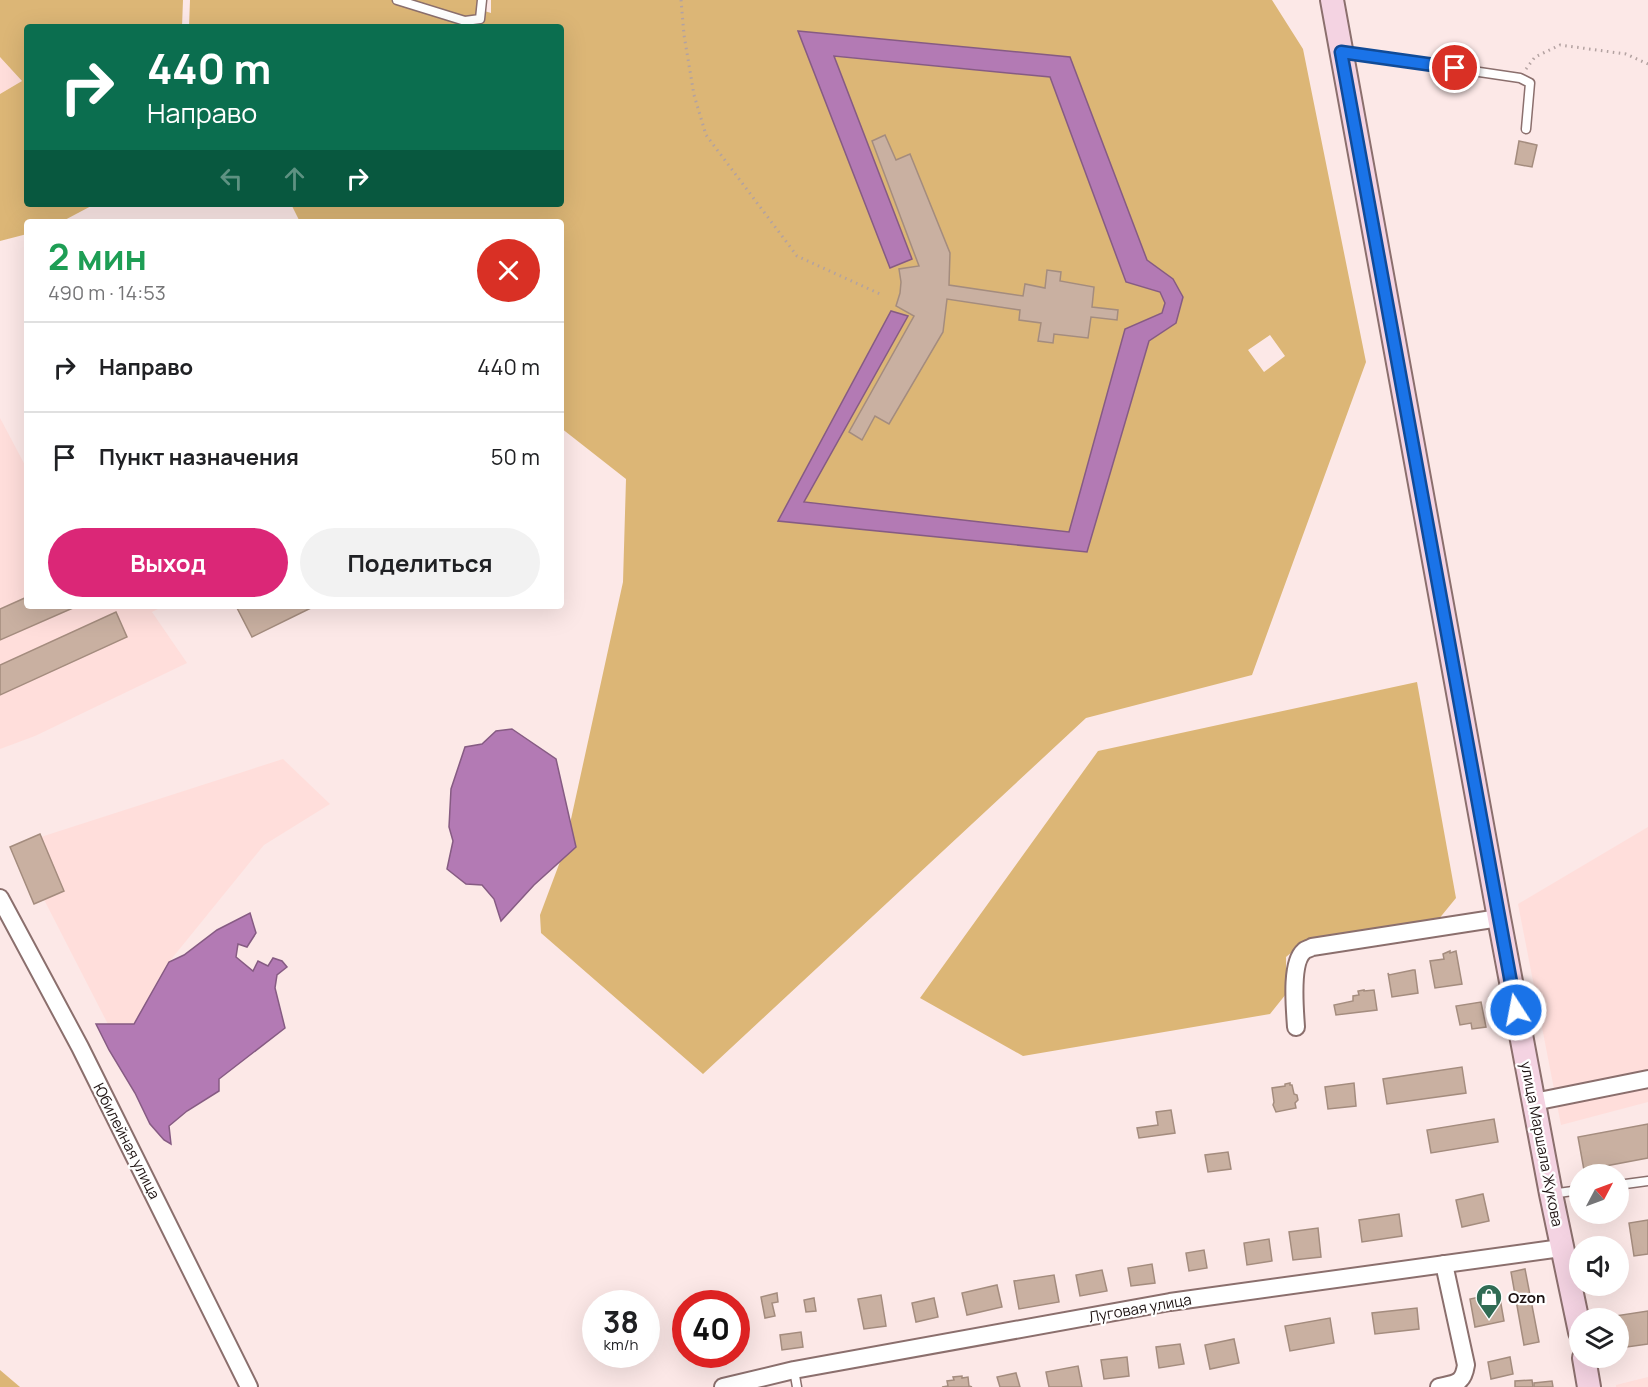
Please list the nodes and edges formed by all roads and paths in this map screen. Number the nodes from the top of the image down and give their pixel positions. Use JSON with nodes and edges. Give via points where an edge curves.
{"nodes":[{"id":1,"x":397,"y":0,"type":"edge"},
{"id":2,"x":482,"y":0,"type":"edge"},
{"id":3,"x":681,"y":0,"type":"edge"},
{"id":4,"x":1332,"y":0,"type":"edge"},
{"id":5,"x":1341,"y":52,"type":"junction"},
{"id":6,"x":1648,"y":64,"type":"edge"},
{"id":7,"x":1520,"y":78,"type":"junction"},
{"id":8,"x":1526,"y":129,"type":"dead end"},
{"id":9,"x":880,"y":294,"type":"dead end"},
{"id":10,"x":0,"y":898,"type":"edge"},
{"id":11,"x":1499,"y":918,"type":"junction"},
{"id":12,"x":1296,"y":1027,"type":"dead end"},
{"id":13,"x":1648,"y":1080,"type":"edge"},
{"id":14,"x":1534,"y":1102,"type":"junction"},
{"id":15,"x":1648,"y":1181,"type":"edge"},
{"id":16,"x":1629,"y":1184,"type":"edge"},
{"id":17,"x":1569,"y":1192,"type":"edge"},
{"id":18,"x":1551,"y":1194,"type":"junction"},
{"id":19,"x":1561,"y":1248,"type":"junction"},
{"id":20,"x":1444,"y":1264,"type":"junction"},
{"id":21,"x":1575,"y":1308,"type":"edge"},
{"id":22,"x":1586,"y":1368,"type":"edge"},
{"id":23,"x":795,"y":1379,"type":"edge"},
{"id":24,"x":249,"y":1387,"type":"edge"},
{"id":25,"x":723,"y":1387,"type":"edge"},
{"id":26,"x":1439,"y":1387,"type":"edge"},
{"id":27,"x":1590,"y":1387,"type":"edge"}],
"edges":[{"from":1,"to":2,"type":"lane","via":[[465,21],[480,19]]},
{"from":3,"to":9,"type":"path","via":[[694,95],[706,135],[797,256]]},
{"from":4,"to":5,"type":"street","name":"улица Маршала Жукова"},
{"from":5,"to":7,"type":"lane"},
{"from":5,"to":11,"type":"street","name":"улица Маршала Жукова"},
{"from":6,"to":7,"type":"path","via":[[1626,54],[1560,45],[1535,57]]},
{"from":7,"to":8,"type":"lane","via":[[1530,83]]},
{"from":10,"to":24,"type":"street","name":"Юбилейная улица","via":[[80,1047]]},
{"from":11,"to":12,"type":"street","via":[[1312,947],[1303,952],[1297,964]]},
{"from":11,"to":14,"type":"street","name":"улица Маршала Жукова"},
{"from":13,"to":14,"type":"street"},
{"from":14,"to":18,"type":"street","name":"улица Маршала Жукова"},
{"from":15,"to":16,"type":"lane"},
{"from":17,"to":18,"type":"lane"},
{"from":18,"to":19,"type":"street","name":"улица Маршала Жукова"},
{"from":19,"to":20,"type":"street","name":"Луговая улица"},
{"from":19,"to":21,"type":"street","name":"улица Маршала Жукова"},
{"from":20,"to":23,"type":"street","name":"Луговая улица","via":[[1170,1302]]},
{"from":20,"to":26,"type":"street","via":[[1466,1365],[1458,1383]]},
{"from":22,"to":27,"type":"street"},
{"from":23,"to":25,"type":"street","name":"Луговая улица"}]}
